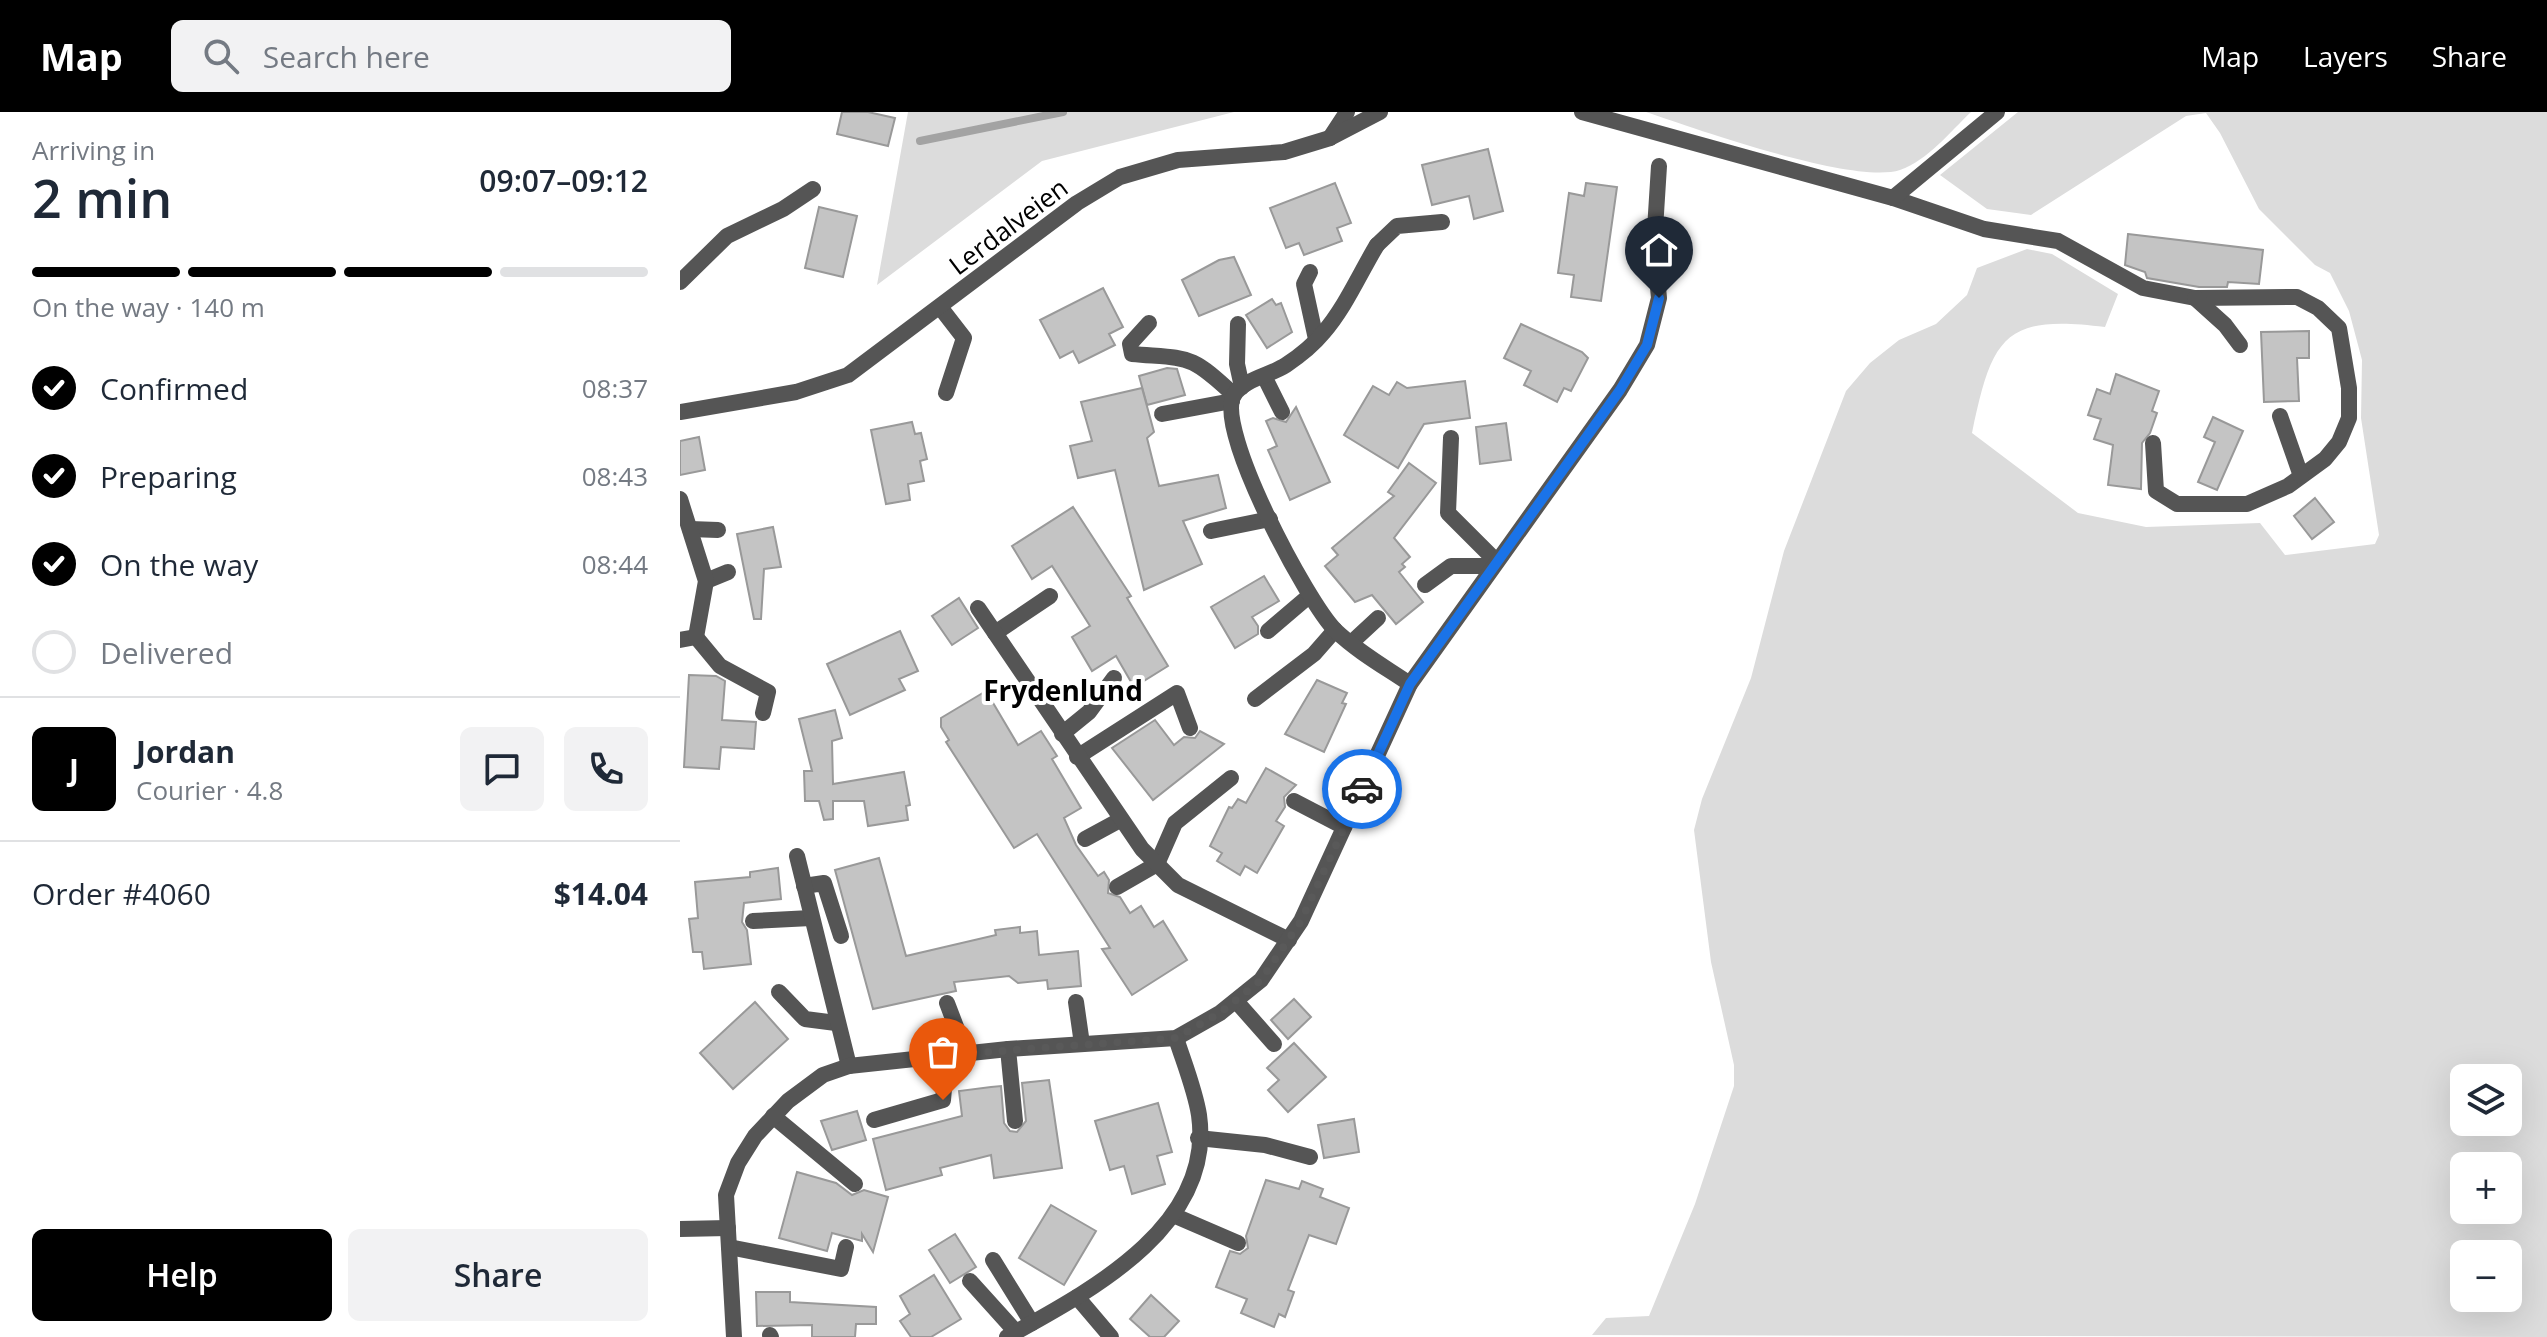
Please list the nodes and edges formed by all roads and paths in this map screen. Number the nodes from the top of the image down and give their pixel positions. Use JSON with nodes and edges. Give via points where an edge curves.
{"nodes":[{"id":1,"x":1347,"y":112,"type":"edge"},
{"id":2,"x":1380,"y":112,"type":"edge"},
{"id":3,"x":1582,"y":112,"type":"edge"},
{"id":4,"x":1997,"y":112,"type":"edge"},
{"id":5,"x":1330,"y":138,"type":"junction"},
{"id":6,"x":1659,"y":166,"type":"dead end"},
{"id":7,"x":813,"y":189,"type":"dead end"},
{"id":8,"x":1893,"y":198,"type":"junction"},
{"id":9,"x":1442,"y":222,"type":"dead end"},
{"id":10,"x":1310,"y":272,"type":"dead end"},
{"id":11,"x":680,"y":282,"type":"edge"},
{"id":12,"x":2195,"y":298,"type":"junction"},
{"id":13,"x":940,"y":307,"type":"junction"},
{"id":14,"x":1149,"y":323,"type":"dead end"},
{"id":15,"x":1238,"y":324,"type":"dead end"},
{"id":16,"x":1316,"y":339,"type":"junction"},
{"id":17,"x":2240,"y":345,"type":"dead end"},
{"id":18,"x":1264,"y":376,"type":"junction"},
{"id":19,"x":946,"y":393,"type":"dead end"},
{"id":20,"x":1236,"y":394,"type":"junction"},
{"id":21,"x":680,"y":412,"type":"edge"},
{"id":22,"x":1282,"y":412,"type":"dead end"},
{"id":23,"x":1162,"y":414,"type":"dead end"},
{"id":24,"x":2280,"y":416,"type":"dead end"},
{"id":25,"x":1451,"y":438,"type":"dead end"},
{"id":26,"x":2153,"y":443,"type":"dead end"},
{"id":27,"x":2301,"y":476,"type":"junction"},
{"id":28,"x":680,"y":499,"type":"edge"},
{"id":29,"x":1270,"y":519,"type":"junction"},
{"id":30,"x":690,"y":529,"type":"junction"},
{"id":31,"x":718,"y":530,"type":"dead end"},
{"id":32,"x":1211,"y":531,"type":"dead end"},
{"id":33,"x":1494,"y":564,"type":"junction"},
{"id":34,"x":728,"y":572,"type":"dead end"},
{"id":35,"x":706,"y":581,"type":"junction"},
{"id":36,"x":1425,"y":585,"type":"dead end"},
{"id":37,"x":1050,"y":596,"type":"dead end"},
{"id":38,"x":1309,"y":596,"type":"junction"},
{"id":39,"x":978,"y":608,"type":"dead end"},
{"id":40,"x":1378,"y":618,"type":"dead end"},
{"id":41,"x":1335,"y":630,"type":"junction"},
{"id":42,"x":1268,"y":631,"type":"dead end"},
{"id":43,"x":995,"y":633,"type":"junction"},
{"id":44,"x":688,"y":638,"type":"edge"},
{"id":45,"x":1351,"y":643,"type":"junction"},
{"id":46,"x":1114,"y":678,"type":"dead end"},
{"id":47,"x":1410,"y":684,"type":"junction"},
{"id":48,"x":1255,"y":699,"type":"dead end"},
{"id":49,"x":763,"y":713,"type":"dead end"},
{"id":50,"x":1190,"y":728,"type":"dead end"},
{"id":51,"x":1062,"y":734,"type":"junction"},
{"id":52,"x":1077,"y":757,"type":"junction"},
{"id":53,"x":1231,"y":778,"type":"dead end"},
{"id":54,"x":1294,"y":801,"type":"dead end"},
{"id":55,"x":1120,"y":820,"type":"junction"},
{"id":56,"x":1344,"y":827,"type":"junction"},
{"id":57,"x":1085,"y":839,"type":"dead end"},
{"id":58,"x":797,"y":856,"type":"dead end"},
{"id":59,"x":1157,"y":864,"type":"junction"},
{"id":60,"x":804,"y":886,"type":"junction"},
{"id":61,"x":1117,"y":887,"type":"dead end"},
{"id":62,"x":811,"y":918,"type":"junction"},
{"id":63,"x":753,"y":921,"type":"dead end"},
{"id":64,"x":841,"y":936,"type":"dead end"},
{"id":65,"x":1289,"y":940,"type":"junction"},
{"id":66,"x":779,"y":992,"type":"dead end"},
{"id":67,"x":1236,"y":1001,"type":"junction"},
{"id":68,"x":1076,"y":1002,"type":"dead end"},
{"id":69,"x":947,"y":1003,"type":"dead end"},
{"id":70,"x":836,"y":1023,"type":"junction"},
{"id":71,"x":1176,"y":1038,"type":"junction"},
{"id":72,"x":1082,"y":1044,"type":"junction"},
{"id":73,"x":1274,"y":1044,"type":"dead end"},
{"id":74,"x":1008,"y":1049,"type":"junction"},
{"id":75,"x":966,"y":1053,"type":"junction"},
{"id":76,"x":947,"y":1055,"type":"junction"},
{"id":77,"x":849,"y":1066,"type":"junction"},
{"id":78,"x":773,"y":1116,"type":"junction"},
{"id":79,"x":874,"y":1120,"type":"dead end"},
{"id":80,"x":1015,"y":1121,"type":"dead end"},
{"id":81,"x":1198,"y":1138,"type":"junction"},
{"id":82,"x":1310,"y":1157,"type":"dead end"},
{"id":83,"x":855,"y":1184,"type":"dead end"},
{"id":84,"x":1173,"y":1215,"type":"junction"},
{"id":85,"x":728,"y":1228,"type":"junction"},
{"id":86,"x":680,"y":1229,"type":"edge"},
{"id":87,"x":1238,"y":1243,"type":"dead end"},
{"id":88,"x":729,"y":1247,"type":"junction"},
{"id":89,"x":846,"y":1247,"type":"dead end"},
{"id":90,"x":993,"y":1260,"type":"dead end"},
{"id":91,"x":970,"y":1281,"type":"dead end"},
{"id":92,"x":1077,"y":1297,"type":"junction"},
{"id":93,"x":1032,"y":1323,"type":"junction"},
{"id":94,"x":1011,"y":1334,"type":"edge"},
{"id":95,"x":734,"y":1337,"type":"edge"},
{"id":96,"x":1111,"y":1337,"type":"edge"}],
"edges":[{"from":1,"to":5,"type":"street"},
{"from":2,"to":5,"type":"street","name":"Lerdalveien"},
{"from":3,"to":8,"type":"street"},
{"from":4,"to":8,"type":"street"},
{"from":5,"to":13,"type":"street","name":"Lerdalveien","via":[[1284,152],[1178,160],[1120,177],[1077,203]]},
{"from":6,"to":33,"type":"street","via":[[1654,245],[1659,298],[1647,345]]},
{"from":7,"to":11,"type":"street","via":[[727,236]]},
{"from":8,"to":12,"type":"street","via":[[1984,229],[2058,241],[2143,288]]},
{"from":9,"to":16,"type":"street","via":[[1397,226],[1377,245]]},
{"from":10,"to":16,"type":"street","via":[[1304,284]]},
{"from":12,"to":17,"type":"street"},
{"from":12,"to":27,"type":"street","via":[[2297,297],[2339,328],[2349,418],[2325,459]]},
{"from":13,"to":19,"type":"street","via":[[964,338]]},
{"from":13,"to":21,"type":"street","name":"Lerdalveien","via":[[848,375],[796,392]]},
{"from":14,"to":20,"type":"street","via":[[1130,344],[1132,354],[1193,360]]},
{"from":15,"to":20,"type":"street"},
{"from":16,"to":18,"type":"street","via":[[1287,365]]},
{"from":18,"to":20,"type":"street"},
{"from":18,"to":22,"type":"street"},
{"from":20,"to":23,"type":"street"},
{"from":20,"to":29,"type":"street","via":[[1230,408],[1238,447]]},
{"from":24,"to":27,"type":"street"},
{"from":25,"to":33,"type":"street","via":[[1448,513]]},
{"from":26,"to":27,"type":"street","via":[[2156,491],[2177,504],[2247,504]]},
{"from":28,"to":30,"type":"street"},
{"from":29,"to":32,"type":"street"},
{"from":29,"to":38,"type":"street"},
{"from":30,"to":31,"type":"street"},
{"from":30,"to":35,"type":"street"},
{"from":33,"to":36,"type":"street","via":[[1451,566]]},
{"from":33,"to":47,"type":"street"},
{"from":34,"to":35,"type":"street"},
{"from":35,"to":44,"type":"street"},
{"from":37,"to":43,"type":"street"},
{"from":38,"to":41,"type":"street"},
{"from":38,"to":42,"type":"street"},
{"from":39,"to":43,"type":"street"},
{"from":40,"to":45,"type":"street"},
{"from":41,"to":45,"type":"street"},
{"from":41,"to":48,"type":"street","via":[[1314,654]]},
{"from":43,"to":51,"type":"street"},
{"from":44,"to":49,"type":"street","via":[[720,666],[768,692]]},
{"from":45,"to":47,"type":"street"},
{"from":46,"to":51,"type":"street","via":[[1089,712]]},
{"from":47,"to":56,"type":"street"},
{"from":50,"to":52,"type":"street","via":[[1177,693]]},
{"from":51,"to":52,"type":"street"},
{"from":52,"to":55,"type":"street"},
{"from":53,"to":59,"type":"street","via":[[1175,823]]},
{"from":54,"to":56,"type":"street"},
{"from":55,"to":57,"type":"street"},
{"from":55,"to":59,"type":"street"},
{"from":56,"to":65,"type":"street"},
{"from":58,"to":60,"type":"street"},
{"from":59,"to":61,"type":"street"},
{"from":59,"to":65,"type":"street","via":[[1178,885]]},
{"from":60,"to":62,"type":"street"},
{"from":60,"to":64,"type":"street","via":[[824,883]]},
{"from":62,"to":63,"type":"street"},
{"from":62,"to":70,"type":"street"},
{"from":65,"to":67,"type":"street","via":[[1261,980]]},
{"from":66,"to":70,"type":"street","via":[[805,1019]]},
{"from":67,"to":71,"type":"street"},
{"from":67,"to":73,"type":"street"},
{"from":68,"to":72,"type":"street"},
{"from":69,"to":75,"type":"street"},
{"from":70,"to":77,"type":"street"},
{"from":71,"to":72,"type":"street"},
{"from":71,"to":81,"type":"street","via":[[1199,1116]]},
{"from":72,"to":74,"type":"street"},
{"from":74,"to":75,"type":"street"},
{"from":74,"to":80,"type":"street"},
{"from":75,"to":76,"type":"street"},
{"from":76,"to":77,"type":"street"},
{"from":76,"to":79,"type":"street","via":[[943,1100]]},
{"from":77,"to":78,"type":"street","via":[[823,1075]]},
{"from":78,"to":83,"type":"street"},
{"from":78,"to":85,"type":"street","via":[[738,1163],[726,1195]]},
{"from":81,"to":82,"type":"street","via":[[1265,1145]]},
{"from":81,"to":84,"type":"street","via":[[1186,1198]]},
{"from":84,"to":87,"type":"street"},
{"from":84,"to":92,"type":"street","via":[[1140,1252]]},
{"from":85,"to":86,"type":"street"},
{"from":85,"to":88,"type":"street"},
{"from":88,"to":89,"type":"street","via":[[841,1269]]},
{"from":88,"to":95,"type":"street"},
{"from":90,"to":93,"type":"street"},
{"from":91,"to":94,"type":"street"},
{"from":92,"to":93,"type":"street"},
{"from":92,"to":96,"type":"street"},
{"from":93,"to":94,"type":"street"}]}
